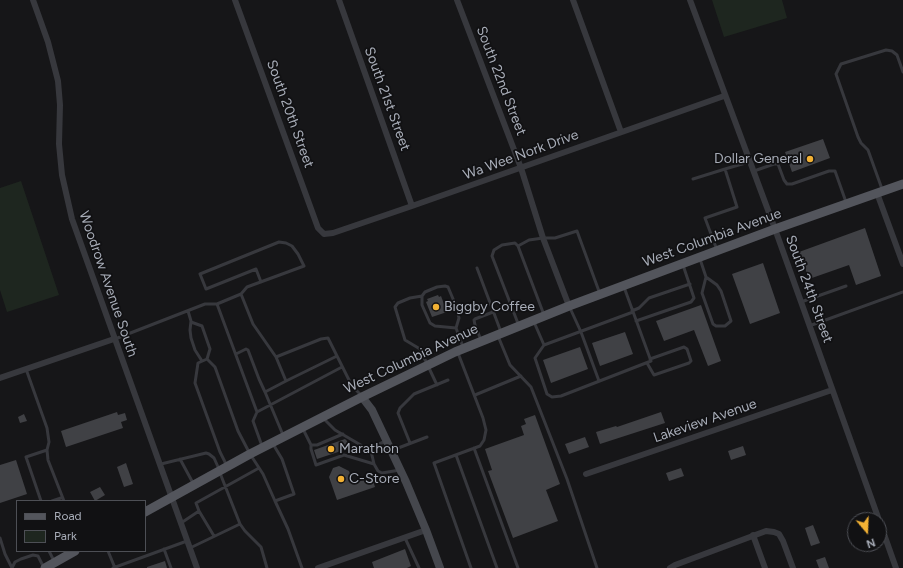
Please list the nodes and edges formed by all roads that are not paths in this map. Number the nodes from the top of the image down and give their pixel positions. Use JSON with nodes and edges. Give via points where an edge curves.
{"nodes":[{"id":1,"x":33,"y":0,"type":"edge"},
{"id":2,"x":235,"y":0,"type":"edge"},
{"id":3,"x":338,"y":0,"type":"edge"},
{"id":4,"x":457,"y":0,"type":"edge"},
{"id":5,"x":573,"y":0,"type":"edge"},
{"id":6,"x":690,"y":0,"type":"edge"},
{"id":7,"x":903,"y":72,"type":"edge"},
{"id":8,"x":724,"y":96,"type":"junction"},
{"id":9,"x":620,"y":132,"type":"junction"},
{"id":10,"x":749,"y":162,"type":"junction"},
{"id":11,"x":521,"y":168,"type":"junction"},
{"id":12,"x":725,"y":169,"type":"junction"},
{"id":13,"x":753,"y":172,"type":"junction"},
{"id":14,"x":693,"y":180,"type":"dead end"},
{"id":15,"x":903,"y":184,"type":"edge"},
{"id":16,"x":880,"y":192,"type":"junction"},
{"id":17,"x":847,"y":204,"type":"junction"},
{"id":18,"x":412,"y":206,"type":"junction"},
{"id":19,"x":775,"y":229,"type":"junction"},
{"id":20,"x":324,"y":234,"type":"joint"},
{"id":21,"x":543,"y":238,"type":"junction"},
{"id":22,"x":518,"y":246,"type":"junction"},
{"id":23,"x":718,"y":251,"type":"junction"},
{"id":24,"x":700,"y":257,"type":"junction"},
{"id":25,"x":682,"y":264,"type":"junction"},
{"id":26,"x":903,"y":264,"type":"edge"},
{"id":27,"x":477,"y":268,"type":"dead end"},
{"id":28,"x":706,"y":277,"type":"junction"},
{"id":29,"x":261,"y":282,"type":"junction"},
{"id":30,"x":690,"y":284,"type":"junction"},
{"id":31,"x":623,"y":286,"type":"junction"},
{"id":32,"x":846,"y":286,"type":"dead end"},
{"id":33,"x":903,"y":292,"type":"edge"},
{"id":34,"x":241,"y":294,"type":"junction"},
{"id":35,"x":600,"y":295,"type":"junction"},
{"id":36,"x":422,"y":296,"type":"junction"},
{"id":37,"x":800,"y":302,"type":"junction"},
{"id":38,"x":217,"y":304,"type":"junction"},
{"id":39,"x":569,"y":306,"type":"junction"},
{"id":40,"x":188,"y":311,"type":"junction"},
{"id":41,"x":632,"y":311,"type":"junction"},
{"id":42,"x":493,"y":312,"type":"junction"},
{"id":43,"x":544,"y":316,"type":"junction"},
{"id":44,"x":533,"y":321,"type":"junction"},
{"id":45,"x":636,"y":321,"type":"junction"},
{"id":46,"x":191,"y":322,"type":"junction"},
{"id":47,"x":519,"y":326,"type":"junction"},
{"id":48,"x":809,"y":326,"type":"junction"},
{"id":49,"x":456,"y":328,"type":"junction"},
{"id":50,"x":580,"y":332,"type":"junction"},
{"id":51,"x":499,"y":334,"type":"junction"},
{"id":52,"x":114,"y":339,"type":"junction"},
{"id":53,"x":482,"y":342,"type":"junction"},
{"id":54,"x":544,"y":345,"type":"junction"},
{"id":55,"x":460,"y":350,"type":"junction"},
{"id":56,"x":236,"y":354,"type":"junction"},
{"id":57,"x":337,"y":356,"type":"junction"},
{"id":58,"x":276,"y":357,"type":"junction"},
{"id":59,"x":207,"y":359,"type":"junction"},
{"id":60,"x":650,"y":359,"type":"junction"},
{"id":61,"x":202,"y":361,"type":"junction"},
{"id":62,"x":647,"y":363,"type":"junction"},
{"id":63,"x":428,"y":364,"type":"junction"},
{"id":64,"x":342,"y":367,"type":"junction"},
{"id":65,"x":26,"y":369,"type":"junction"},
{"id":66,"x":521,"y":376,"type":"junction"},
{"id":67,"x":0,"y":378,"type":"edge"},
{"id":68,"x":448,"y":380,"type":"dead end"},
{"id":69,"x":286,"y":381,"type":"junction"},
{"id":70,"x":599,"y":382,"type":"junction"},
{"id":71,"x":437,"y":385,"type":"junction"},
{"id":72,"x":832,"y":390,"type":"junction"},
{"id":73,"x":266,"y":392,"type":"junction"},
{"id":74,"x":474,"y":395,"type":"junction"},
{"id":75,"x":362,"y":396,"type":"junction"},
{"id":76,"x":271,"y":404,"type":"junction"},
{"id":77,"x":257,"y":412,"type":"junction"},
{"id":78,"x":323,"y":417,"type":"junction"},
{"id":79,"x":302,"y":428,"type":"junction"},
{"id":80,"x":343,"y":434,"type":"junction"},
{"id":81,"x":427,"y":436,"type":"dead end"},
{"id":82,"x":283,"y":437,"type":"junction"},
{"id":83,"x":386,"y":441,"type":"junction"},
{"id":84,"x":272,"y":443,"type":"junction"},
{"id":85,"x":410,"y":443,"type":"junction"},
{"id":86,"x":311,"y":445,"type":"junction"},
{"id":87,"x":263,"y":448,"type":"junction"},
{"id":88,"x":474,"y":448,"type":"junction"},
{"id":89,"x":47,"y":450,"type":"junction"},
{"id":90,"x":371,"y":451,"type":"junction"},
{"id":91,"x":391,"y":451,"type":"junction"},
{"id":92,"x":250,"y":454,"type":"junction"},
{"id":93,"x":456,"y":455,"type":"junction"},
{"id":94,"x":180,"y":459,"type":"junction"},
{"id":95,"x":374,"y":464,"type":"junction"},
{"id":96,"x":160,"y":465,"type":"junction"},
{"id":97,"x":259,"y":468,"type":"junction"},
{"id":98,"x":222,"y":470,"type":"junction"},
{"id":99,"x":400,"y":470,"type":"junction"},
{"id":100,"x":586,"y":474,"type":"dead end"},
{"id":101,"x":193,"y":485,"type":"junction"},
{"id":102,"x":225,"y":487,"type":"junction"},
{"id":103,"x":172,"y":496,"type":"junction"},
{"id":104,"x":63,"y":499,"type":"edge"},
{"id":105,"x":41,"y":500,"type":"edge"},
{"id":106,"x":274,"y":501,"type":"junction"},
{"id":107,"x":146,"y":511,"type":"edge"},
{"id":108,"x":199,"y":511,"type":"junction"},
{"id":109,"x":876,"y":512,"type":"edge"},
{"id":110,"x":181,"y":524,"type":"junction"},
{"id":111,"x":240,"y":524,"type":"junction"},
{"id":112,"x":426,"y":530,"type":"junction"},
{"id":113,"x":753,"y":535,"type":"junction"},
{"id":114,"x":214,"y":536,"type":"junction"},
{"id":115,"x":0,"y":538,"type":"edge"},
{"id":116,"x":405,"y":538,"type":"junction"},
{"id":117,"x":187,"y":541,"type":"junction"},
{"id":118,"x":887,"y":543,"type":"edge"},
{"id":119,"x":190,"y":548,"type":"junction"},
{"id":120,"x":164,"y":549,"type":"junction"},
{"id":121,"x":49,"y":552,"type":"edge"},
{"id":122,"x":73,"y":552,"type":"edge"},
{"id":123,"x":108,"y":552,"type":"edge"},
{"id":124,"x":49,"y":566,"type":"edge"},
{"id":125,"x":12,"y":568,"type":"edge"},
{"id":126,"x":114,"y":568,"type":"edge"},
{"id":127,"x":171,"y":568,"type":"edge"},
{"id":128,"x":197,"y":568,"type":"edge"},
{"id":129,"x":267,"y":568,"type":"edge"},
{"id":130,"x":302,"y":568,"type":"edge"},
{"id":131,"x":318,"y":568,"type":"edge"},
{"id":132,"x":419,"y":568,"type":"edge"},
{"id":133,"x":440,"y":568,"type":"edge"},
{"id":134,"x":471,"y":568,"type":"edge"},
{"id":135,"x":497,"y":568,"type":"edge"},
{"id":136,"x":518,"y":568,"type":"edge"},
{"id":137,"x":597,"y":568,"type":"edge"},
{"id":138,"x":670,"y":568,"type":"edge"},
{"id":139,"x":765,"y":568,"type":"edge"},
{"id":140,"x":793,"y":568,"type":"edge"},
{"id":141,"x":896,"y":568,"type":"edge"}],
"edges":[{"from":1,"to":52,"type":"street","name":"Woodrow Avenue South","via":[[58,81],[59,144],[65,195]]},
{"from":2,"to":20,"type":"street","name":"South 20th Street","via":[[318,228]]},
{"from":3,"to":18,"type":"street","name":"South 21st Street"},
{"from":4,"to":11,"type":"street","name":"South 22nd Street"},
{"from":5,"to":9,"type":"street"},
{"from":6,"to":8,"type":"street","name":"South 24th Street"},
{"from":7,"to":16,"type":"lane","via":[[897,55],[886,50],[841,64],[836,74],[858,137],[868,150]]},
{"from":8,"to":9,"type":"street","name":"Wa Wee Nork Drive"},
{"from":8,"to":10,"type":"street","name":"South 24th Street"},
{"from":9,"to":11,"type":"street","name":"Wa Wee Nork Drive"},
{"from":10,"to":12,"type":"lane"},
{"from":10,"to":13,"type":"street","name":"South 24th Street"},
{"from":11,"to":18,"type":"street","name":"Wa Wee Nork Drive"},
{"from":11,"to":21,"type":"street","name":"South 22nd Street"},
{"from":12,"to":14,"type":"lane"},
{"from":12,"to":23,"type":"lane","via":[[737,207],[705,218]]},
{"from":13,"to":17,"type":"lane","via":[[778,164],[784,180],[787,184],[792,184],[835,171]]},
{"from":13,"to":19,"type":"street","name":"South 24th Street"},
{"from":15,"to":16,"type":"main road","name":"West Columbia Avenue"},
{"from":16,"to":17,"type":"main road","name":"West Columbia Avenue"},
{"from":16,"to":26,"type":"street"},
{"from":17,"to":19,"type":"main road","name":"West Columbia Avenue"},
{"from":18,"to":20,"type":"street","name":"Wa Wee Nork Drive"},
{"from":19,"to":23,"type":"main road","name":"West Columbia Avenue"},
{"from":19,"to":37,"type":"street","name":"South 24th Street"},
{"from":21,"to":22,"type":"lane","via":[[529,240]]},
{"from":21,"to":35,"type":"lane","via":[[555,238],[576,231]]},
{"from":21,"to":39,"type":"street","name":"South 22nd Street"},
{"from":22,"to":43,"type":"lane"},
{"from":22,"to":47,"type":"lane","via":[[502,246],[494,250],[492,256]]},
{"from":23,"to":24,"type":"main road","name":"West Columbia Avenue"},
{"from":24,"to":25,"type":"main road","name":"West Columbia Avenue"},
{"from":24,"to":28,"type":"lane"},
{"from":25,"to":30,"type":"lane"},
{"from":25,"to":31,"type":"main road","name":"West Columbia Avenue"},
{"from":27,"to":42,"type":"lane"},
{"from":28,"to":28,"type":"lane","via":[[702,293],[713,324],[725,326],[731,321],[721,291]]},
{"from":29,"to":29,"type":"lane","via":[[304,266],[292,246],[279,242],[200,274],[206,289],[256,269]]},
{"from":29,"to":34,"type":"lane","via":[[247,287]]},
{"from":30,"to":41,"type":"lane","via":[[649,298]]},
{"from":30,"to":45,"type":"lane","via":[[694,298],[691,302]]},
{"from":31,"to":35,"type":"main road","name":"West Columbia Avenue"},
{"from":31,"to":41,"type":"lane"},
{"from":32,"to":37,"type":"lane"},
{"from":33,"to":48,"type":"lane"},
{"from":34,"to":38,"type":"lane"},
{"from":34,"to":58,"type":"lane","via":[[253,324]]},
{"from":35,"to":39,"type":"main road","name":"West Columbia Avenue"},
{"from":36,"to":49,"type":"lane","via":[[422,305],[430,322],[436,326]]},
{"from":36,"to":49,"type":"lane","via":[[437,287],[448,287],[459,318]]},
{"from":36,"to":63,"type":"lane","via":[[410,298],[394,307],[405,340],[420,349]]},
{"from":37,"to":48,"type":"street","name":"South 24th Street"},
{"from":38,"to":40,"type":"lane","via":[[205,304]]},
{"from":38,"to":56,"type":"lane"},
{"from":39,"to":43,"type":"main road","name":"West Columbia Avenue"},
{"from":39,"to":50,"type":"lane"},
{"from":40,"to":46,"type":"lane"},
{"from":40,"to":52,"type":"lane"},
{"from":41,"to":45,"type":"lane"},
{"from":41,"to":50,"type":"lane"},
{"from":42,"to":51,"type":"lane"},
{"from":42,"to":53,"type":"lane","via":[[474,320]]},
{"from":43,"to":44,"type":"main road","name":"West Columbia Avenue"},
{"from":44,"to":47,"type":"main road","name":"West Columbia Avenue"},
{"from":44,"to":54,"type":"lane"},
{"from":45,"to":60,"type":"lane"},
{"from":46,"to":59,"type":"lane","via":[[202,326],[210,349]]},
{"from":46,"to":61,"type":"lane","via":[[191,338]]},
{"from":47,"to":51,"type":"main road","name":"West Columbia Avenue"},
{"from":48,"to":72,"type":"street","name":"South 24th Street"},
{"from":49,"to":55,"type":"lane"},
{"from":50,"to":54,"type":"lane"},
{"from":50,"to":70,"type":"lane"},
{"from":51,"to":53,"type":"main road","name":"West Columbia Avenue"},
{"from":51,"to":66,"type":"lane","via":[[510,365]]},
{"from":52,"to":65,"type":"street"},
{"from":52,"to":96,"type":"street","name":"Woodrow Avenue South"},
{"from":53,"to":55,"type":"main road","name":"West Columbia Avenue"},
{"from":54,"to":70,"type":"lane","via":[[535,358],[547,394],[552,397],[561,396]]},
{"from":55,"to":63,"type":"main road","name":"West Columbia Avenue"},
{"from":55,"to":74,"type":"lane"},
{"from":56,"to":73,"type":"lane","via":[[248,350]]},
{"from":56,"to":77,"type":"lane"},
{"from":57,"to":58,"type":"lane","via":[[328,338]]},
{"from":57,"to":64,"type":"lane"},
{"from":57,"to":69,"type":"lane"},
{"from":58,"to":69,"type":"lane"},
{"from":59,"to":61,"type":"lane"},
{"from":59,"to":92,"type":"lane","via":[[215,367],[238,431]]},
{"from":60,"to":62,"type":"lane","via":[[651,362]]},
{"from":60,"to":62,"type":"lane","via":[[684,348],[687,349],[691,361],[654,375]]},
{"from":61,"to":98,"type":"lane","via":[[198,363],[195,383],[218,447]]},
{"from":62,"to":70,"type":"lane"},
{"from":63,"to":71,"type":"lane"},
{"from":63,"to":75,"type":"main road","name":"West Columbia Avenue"},
{"from":64,"to":75,"type":"lane","via":[[352,386]]},
{"from":64,"to":76,"type":"lane"},
{"from":65,"to":67,"type":"street"},
{"from":65,"to":89,"type":"lane","via":[[47,428]]},
{"from":66,"to":74,"type":"lane"},
{"from":66,"to":137,"type":"lane","via":[[531,387],[567,479]]},
{"from":68,"to":71,"type":"lane"},
{"from":69,"to":73,"type":"lane"},
{"from":71,"to":85,"type":"lane","via":[[414,394],[400,408],[398,413]]},
{"from":72,"to":100,"type":"street","name":"Lakeview Avenue"},
{"from":72,"to":109,"type":"street","name":"South 24th Street"},
{"from":73,"to":76,"type":"lane"},
{"from":74,"to":88,"type":"lane","via":[[486,430],[484,440],[480,446]]},
{"from":75,"to":78,"type":"main road","name":"West Columbia Avenue"},
{"from":75,"to":83,"type":"main road","via":[[372,410]]},
{"from":76,"to":77,"type":"lane"},
{"from":76,"to":82,"type":"lane"},
{"from":77,"to":87,"type":"lane","via":[[253,421]]},
{"from":78,"to":79,"type":"main road","name":"West Columbia Avenue"},
{"from":78,"to":80,"type":"lane","via":[[335,430]]},
{"from":79,"to":82,"type":"main road","name":"West Columbia Avenue"},
{"from":79,"to":86,"type":"lane"},
{"from":80,"to":86,"type":"lane"},
{"from":80,"to":90,"type":"lane"},
{"from":81,"to":85,"type":"lane"},
{"from":82,"to":84,"type":"main road","name":"West Columbia Avenue"},
{"from":83,"to":90,"type":"lane","via":[[372,447]]},
{"from":83,"to":91,"type":"main road"},
{"from":84,"to":87,"type":"main road","name":"West Columbia Avenue"},
{"from":84,"to":106,"type":"lane","via":[[282,459],[294,494]]},
{"from":85,"to":91,"type":"lane"},
{"from":86,"to":95,"type":"lane","via":[[316,465],[344,455]]},
{"from":87,"to":92,"type":"main road","name":"West Columbia Avenue"},
{"from":88,"to":93,"type":"lane"},
{"from":88,"to":136,"type":"lane"},
{"from":89,"to":104,"type":"lane","via":[[48,460]]},
{"from":89,"to":105,"type":"lane","via":[[26,457]]},
{"from":90,"to":95,"type":"lane"},
{"from":91,"to":99,"type":"main road"},
{"from":92,"to":97,"type":"lane"},
{"from":92,"to":98,"type":"main road","name":"West Columbia Avenue"},
{"from":93,"to":134,"type":"lane","via":[[434,463]]},
{"from":93,"to":135,"type":"lane"},
{"from":94,"to":96,"type":"lane"},
{"from":94,"to":98,"type":"lane","via":[[206,453],[214,458]]},
{"from":94,"to":101,"type":"lane"},
{"from":95,"to":99,"type":"lane","via":[[382,473]]},
{"from":96,"to":103,"type":"street","name":"Woodrow Avenue South"},
{"from":97,"to":102,"type":"lane"},
{"from":97,"to":106,"type":"lane"},
{"from":98,"to":101,"type":"main road","name":"West Columbia Avenue"},
{"from":98,"to":102,"type":"lane"},
{"from":99,"to":112,"type":"main road"},
{"from":101,"to":103,"type":"main road","name":"West Columbia Avenue"},
{"from":102,"to":108,"type":"lane","via":[[196,503]]},
{"from":102,"to":111,"type":"lane"},
{"from":103,"to":107,"type":"main road","name":"West Columbia Avenue"},
{"from":103,"to":110,"type":"street","name":"Woodrow Avenue South"},
{"from":106,"to":130,"type":"lane","via":[[288,529]]},
{"from":108,"to":110,"type":"lane"},
{"from":108,"to":114,"type":"lane"},
{"from":110,"to":117,"type":"street","name":"Woodrow Avenue South"},
{"from":111,"to":114,"type":"lane"},
{"from":111,"to":129,"type":"lane","via":[[261,547]]},
{"from":112,"to":116,"type":"street"},
{"from":112,"to":133,"type":"main road"},
{"from":113,"to":138,"type":"street"},
{"from":113,"to":139,"type":"street"},
{"from":113,"to":140,"type":"street","via":[[766,531],[779,534]]},
{"from":114,"to":119,"type":"lane"},
{"from":115,"to":125,"type":"lane"},
{"from":116,"to":131,"type":"street"},
{"from":116,"to":132,"type":"lane"},
{"from":117,"to":119,"type":"street","name":"Woodrow Avenue South"},
{"from":117,"to":120,"type":"lane"},
{"from":118,"to":141,"type":"street","name":"South 24th Street"},
{"from":119,"to":128,"type":"street","name":"Woodrow Avenue South"},
{"from":120,"to":126,"type":"lane"},
{"from":120,"to":127,"type":"lane"},
{"from":121,"to":124,"type":"lane"},
{"from":122,"to":124,"type":"main road"},
{"from":123,"to":126,"type":"lane"},
{"from":124,"to":125,"type":"lane","via":[[38,556],[33,555],[15,562]]}]}
